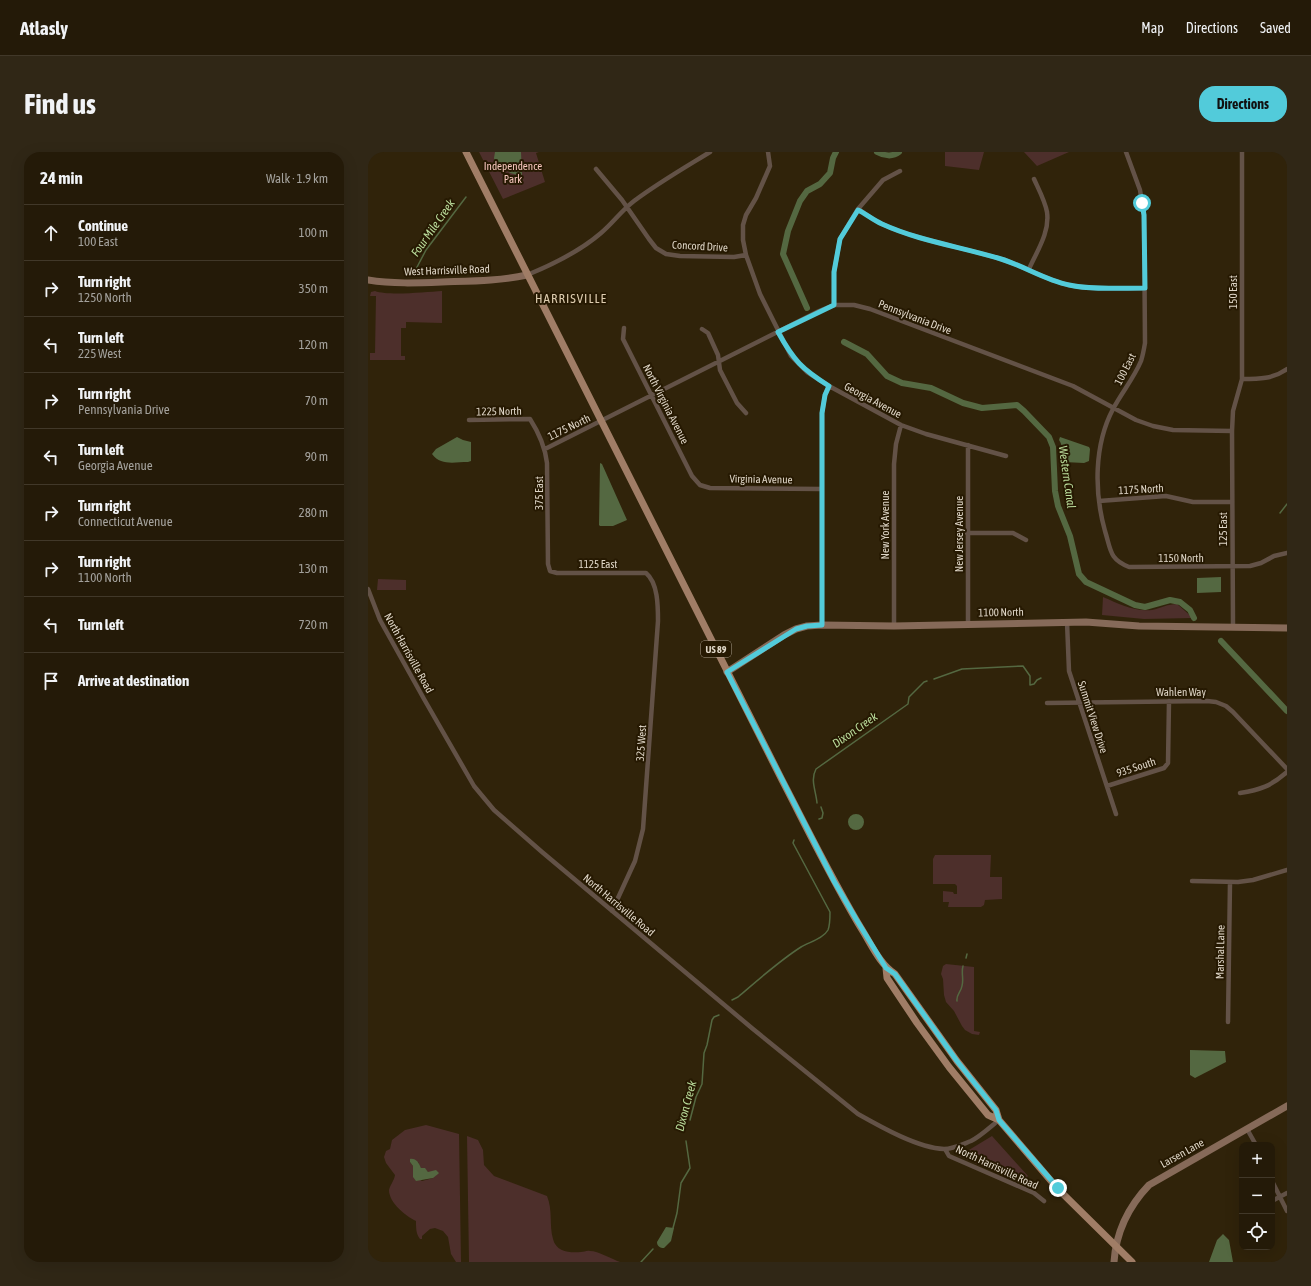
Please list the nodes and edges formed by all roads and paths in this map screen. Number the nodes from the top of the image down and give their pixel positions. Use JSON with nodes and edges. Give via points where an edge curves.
{"nodes":[{"id":1,"x":466,"y":152,"type":"edge"},
{"id":2,"x":699,"y":152,"type":"edge"},
{"id":3,"x":710,"y":152,"type":"edge"},
{"id":4,"x":768,"y":152,"type":"edge"},
{"id":5,"x":1126,"y":152,"type":"edge"},
{"id":6,"x":1242,"y":152,"type":"edge"},
{"id":7,"x":702,"y":157,"type":"junction"},
{"id":8,"x":596,"y":169,"type":"dead end"},
{"id":9,"x":900,"y":171,"type":"dead end"},
{"id":10,"x":1034,"y":179,"type":"dead end"},
{"id":11,"x":627,"y":207,"type":"junction"},
{"id":12,"x":858,"y":210,"type":"junction"},
{"id":13,"x":746,"y":255,"type":"junction"},
{"id":14,"x":1029,"y":269,"type":"junction"},
{"id":15,"x":528,"y":275,"type":"junction"},
{"id":16,"x":368,"y":280,"type":"edge"},
{"id":17,"x":1145,"y":288,"type":"junction"},
{"id":18,"x":834,"y":305,"type":"junction"},
{"id":19,"x":624,"y":328,"type":"dead end"},
{"id":20,"x":702,"y":329,"type":"dead end"},
{"id":21,"x":778,"y":332,"type":"junction"},
{"id":22,"x":719,"y":362,"type":"junction"},
{"id":23,"x":1287,"y":369,"type":"edge"},
{"id":24,"x":1242,"y":379,"type":"junction"},
{"id":25,"x":829,"y":386,"type":"junction"},
{"id":26,"x":652,"y":396,"type":"junction"},
{"id":27,"x":1114,"y":408,"type":"junction"},
{"id":28,"x":746,"y":413,"type":"dead end"},
{"id":29,"x":530,"y":419,"type":"joint"},
{"id":30,"x":469,"y":420,"type":"dead end"},
{"id":31,"x":601,"y":422,"type":"junction"},
{"id":32,"x":901,"y":425,"type":"junction"},
{"id":33,"x":1232,"y":431,"type":"junction"},
{"id":34,"x":968,"y":445,"type":"junction"},
{"id":35,"x":545,"y":449,"type":"junction"},
{"id":36,"x":1006,"y":456,"type":"dead end"},
{"id":37,"x":700,"y":485,"type":"joint"},
{"id":38,"x":822,"y":489,"type":"junction"},
{"id":39,"x":1099,"y":501,"type":"junction"},
{"id":40,"x":1232,"y":502,"type":"junction"},
{"id":41,"x":967,"y":533,"type":"junction"},
{"id":42,"x":1026,"y":540,"type":"dead end"},
{"id":43,"x":1287,"y":553,"type":"edge"},
{"id":44,"x":1120,"y":564,"type":"joint"},
{"id":45,"x":1232,"y":567,"type":"junction"},
{"id":46,"x":550,"y":571,"type":"joint"},
{"id":47,"x":646,"y":573,"type":"joint"},
{"id":48,"x":368,"y":589,"type":"edge"},
{"id":49,"x":1067,"y":622,"type":"junction"},
{"id":50,"x":968,"y":624,"type":"junction"},
{"id":51,"x":822,"y":625,"type":"junction"},
{"id":52,"x":894,"y":626,"type":"junction"},
{"id":53,"x":1233,"y":627,"type":"junction"},
{"id":54,"x":1287,"y":628,"type":"edge"},
{"id":55,"x":727,"y":672,"type":"junction"},
{"id":56,"x":1169,"y":701,"type":"junction"},
{"id":57,"x":1047,"y":702,"type":"dead end"},
{"id":58,"x":1078,"y":702,"type":"junction"},
{"id":59,"x":1287,"y":769,"type":"edge"},
{"id":60,"x":1287,"y":772,"type":"edge"},
{"id":61,"x":1107,"y":786,"type":"junction"},
{"id":62,"x":1240,"y":793,"type":"dead end"},
{"id":63,"x":1116,"y":814,"type":"dead end"},
{"id":64,"x":1287,"y":870,"type":"edge"},
{"id":65,"x":1192,"y":881,"type":"dead end"},
{"id":66,"x":1230,"y":882,"type":"junction"},
{"id":67,"x":612,"y":911,"type":"junction"},
{"id":68,"x":1228,"y":1022,"type":"dead end"},
{"id":69,"x":1287,"y":1106,"type":"edge"},
{"id":70,"x":999,"y":1120,"type":"junction"},
{"id":71,"x":1247,"y":1129,"type":"junction"},
{"id":72,"x":1254,"y":1142,"type":"edge"},
{"id":73,"x":945,"y":1149,"type":"junction"},
{"id":74,"x":1275,"y":1188,"type":"edge"},
{"id":75,"x":1287,"y":1193,"type":"edge"},
{"id":76,"x":1279,"y":1197,"type":"junction"},
{"id":77,"x":1275,"y":1199,"type":"edge"},
{"id":78,"x":1044,"y":1201,"type":"dead end"},
{"id":79,"x":1287,"y":1211,"type":"edge"},
{"id":80,"x":1115,"y":1245,"type":"junction"},
{"id":81,"x":1114,"y":1262,"type":"edge"},
{"id":82,"x":1132,"y":1262,"type":"edge"}],
"edges":[{"from":1,"to":15,"type":"main road","number":"US 89"},
{"from":2,"to":7,"type":"street"},
{"from":3,"to":7,"type":"street"},
{"from":4,"to":13,"type":"street","name":"Georgia Avenue","via":[[770,166],[743,225]]},
{"from":5,"to":17,"type":"street","name":"100 East","via":[[1140,190],[1144,215]]},
{"from":6,"to":24,"type":"street","name":"150 East"},
{"from":7,"to":11,"type":"street","via":[[651,188]]},
{"from":8,"to":11,"type":"street","name":"Concord Drive"},
{"from":9,"to":12,"type":"street","via":[[883,180]]},
{"from":10,"to":14,"type":"street","via":[[1046,210],[1047,222],[1045,234]]},
{"from":11,"to":13,"type":"street","name":"Concord Drive","via":[[656,248],[666,254],[734,257]]},
{"from":11,"to":15,"type":"street","via":[[581,249]]},
{"from":12,"to":14,"type":"street","via":[[898,231],[1002,259]]},
{"from":12,"to":18,"type":"street","via":[[840,239],[834,272]]},
{"from":13,"to":21,"type":"street","name":"Georgia Avenue","via":[[760,294]]},
{"from":14,"to":17,"type":"street","via":[[1069,285]]},
{"from":15,"to":16,"type":"street","name":"West Harrisville Road","via":[[445,282],[402,283]]},
{"from":15,"to":31,"type":"main road","number":"US 89"},
{"from":17,"to":27,"type":"street","name":"100 East","via":[[1145,343],[1141,360]]},
{"from":18,"to":21,"type":"street","name":"Pennsylvania Drive"},
{"from":18,"to":27,"type":"street","name":"Pennsylvania Drive","via":[[854,305],[877,312],[1073,386]]},
{"from":19,"to":26,"type":"street","name":"North Virginia Avenue","via":[[623,339]]},
{"from":20,"to":22,"type":"street","via":[[708,333]]},
{"from":21,"to":22,"type":"street","name":"Pennsylvania Drive"},
{"from":21,"to":25,"type":"street","name":"Georgia Avenue","via":[[791,356],[807,372]]},
{"from":22,"to":26,"type":"street","name":"Pennsylvania Drive"},
{"from":22,"to":28,"type":"street","via":[[720,370],[737,403]]},
{"from":23,"to":24,"type":"street","via":[[1266,378]]},
{"from":24,"to":33,"type":"street","name":"150 East","via":[[1233,411]]},
{"from":25,"to":32,"type":"street","name":"Georgia Avenue"},
{"from":25,"to":38,"type":"street","via":[[823,405]]},
{"from":26,"to":31,"type":"street","name":"Pennsylvania Drive"},
{"from":26,"to":37,"type":"street","name":"North Virginia Avenue","via":[[692,476]]},
{"from":27,"to":33,"type":"street","name":"Pennsylvania Drive","via":[[1136,420],[1173,430]]},
{"from":27,"to":39,"type":"street","name":"100 East","via":[[1104,428],[1100,447]]},
{"from":29,"to":30,"type":"street","name":"1225 North"},
{"from":29,"to":35,"type":"street","name":"375 East"},
{"from":31,"to":35,"type":"street","name":"1175 North"},
{"from":31,"to":55,"type":"main road","number":"US 89"},
{"from":32,"to":34,"type":"street","name":"Georgia Avenue"},
{"from":32,"to":52,"type":"street","name":"New York Avenue","via":[[894,464]]},
{"from":33,"to":40,"type":"street","name":"125 East"},
{"from":34,"to":36,"type":"street","name":"Georgia Avenue"},
{"from":34,"to":41,"type":"street","name":"New Jersey Avenue"},
{"from":35,"to":46,"type":"street","name":"375 East"},
{"from":37,"to":38,"type":"street","name":"Virginia Avenue","via":[[710,488]]},
{"from":38,"to":51,"type":"street"},
{"from":39,"to":40,"type":"street","name":"1175 North","via":[[1166,496],[1193,502]]},
{"from":39,"to":44,"type":"street","name":"100 East","via":[[1113,557]]},
{"from":40,"to":45,"type":"street","name":"125 East"},
{"from":41,"to":42,"type":"street","via":[[1013,533]]},
{"from":41,"to":50,"type":"street","name":"New Jersey Avenue"},
{"from":43,"to":45,"type":"street","name":"1150 North","via":[[1250,566]]},
{"from":44,"to":45,"type":"street","name":"1150 North","via":[[1129,567]]},
{"from":45,"to":53,"type":"street","name":"125 East"},
{"from":46,"to":47,"type":"street","name":"1125 East"},
{"from":47,"to":67,"type":"street","name":"325 West","via":[[655,590],[658,621],[643,829],[635,861]]},
{"from":48,"to":67,"type":"street","name":"North Harrisville Road","via":[[380,620],[474,786],[494,810]]},
{"from":49,"to":50,"type":"street","name":"1100 North"},
{"from":49,"to":53,"type":"street","name":"1100 North"},
{"from":49,"to":58,"type":"street","name":"Summit View Drive","via":[[1068,663]]},
{"from":50,"to":52,"type":"street","name":"1100 North"},
{"from":51,"to":52,"type":"street","name":"1100 North"},
{"from":51,"to":55,"type":"street","name":"1100 North","via":[[796,629]]},
{"from":53,"to":54,"type":"street","name":"1100 North"},
{"from":55,"to":70,"type":"main road","number":"US 89","via":[[834,881],[886,968],[887,978],[949,1067],[988,1115]]},
{"from":56,"to":58,"type":"street","name":"Wahlen Way"},
{"from":56,"to":59,"type":"street","name":"Wahlen Way","via":[[1207,701],[1226,706]]},
{"from":56,"to":61,"type":"street","name":"935 South","via":[[1168,763],[1164,768]]},
{"from":57,"to":58,"type":"street","name":"Wahlen Way"},
{"from":58,"to":61,"type":"street","name":"Summit View Drive"},
{"from":60,"to":62,"type":"street","via":[[1267,787]]},
{"from":61,"to":63,"type":"street","name":"Summit View Drive"},
{"from":64,"to":66,"type":"street","via":[[1253,880]]},
{"from":65,"to":66,"type":"street"},
{"from":66,"to":68,"type":"street","name":"Marshal Lane"},
{"from":67,"to":73,"type":"street","name":"North Harrisville Road","via":[[858,1114],[918,1144]]},
{"from":69,"to":71,"type":"street","name":"Larsen Lane"},
{"from":70,"to":73,"type":"street","name":"North Harrisville Road","via":[[972,1140]]},
{"from":70,"to":80,"type":"main road","number":"US 89","via":[[1058,1188]]},
{"from":71,"to":72,"type":"street"},
{"from":71,"to":80,"type":"street","name":"Larsen Lane","via":[[1149,1185],[1132,1205]]},
{"from":73,"to":78,"type":"street","name":"North Harrisville Road","via":[[949,1156],[1034,1193]]},
{"from":74,"to":76,"type":"street"},
{"from":75,"to":76,"type":"street"},
{"from":76,"to":77,"type":"street"},
{"from":76,"to":79,"type":"street"},
{"from":80,"to":81,"type":"street","name":"Larsen Lane"},
{"from":80,"to":82,"type":"main road","number":"US 89"}]}
